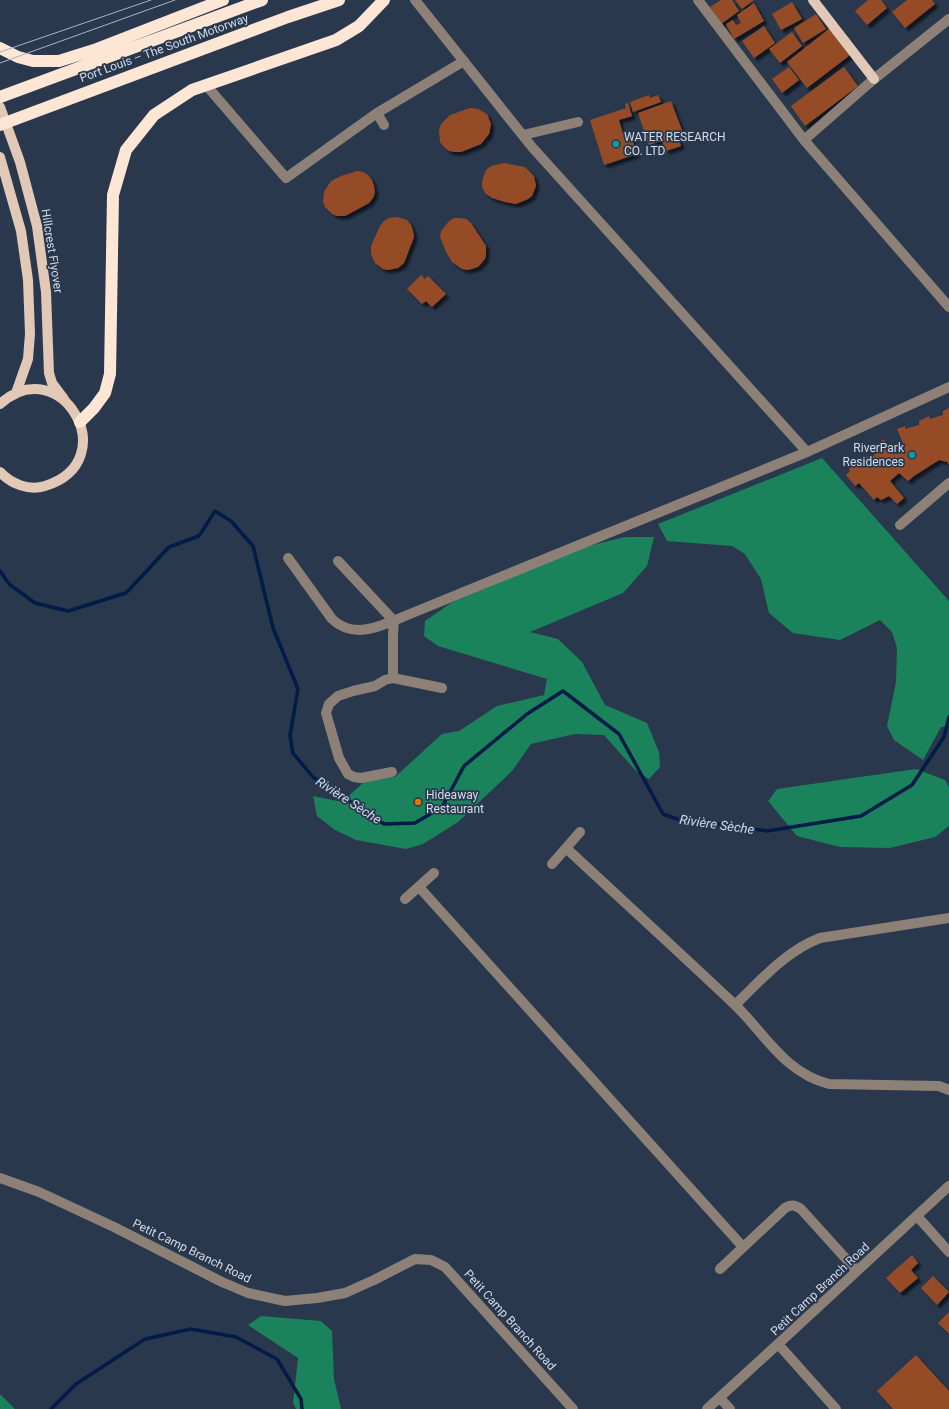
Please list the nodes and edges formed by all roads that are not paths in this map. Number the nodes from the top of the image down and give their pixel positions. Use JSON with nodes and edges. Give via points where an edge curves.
{"nodes":[{"id":1,"x":223,"y":0,"type":"edge"},
{"id":2,"x":262,"y":0,"type":"edge"},
{"id":3,"x":339,"y":0,"type":"edge"},
{"id":4,"x":384,"y":0,"type":"edge"},
{"id":5,"x":415,"y":0,"type":"edge"},
{"id":6,"x":698,"y":0,"type":"edge"},
{"id":7,"x":813,"y":0,"type":"edge"},
{"id":8,"x":949,"y":19,"type":"edge"},
{"id":9,"x":0,"y":48,"type":"edge"},
{"id":10,"x":464,"y":61,"type":"junction"},
{"id":11,"x":874,"y":79,"type":"junction"},
{"id":12,"x":206,"y":85,"type":"junction"},
{"id":13,"x":0,"y":97,"type":"edge"},
{"id":14,"x":0,"y":107,"type":"edge"},
{"id":15,"x":377,"y":114,"type":"junction"},
{"id":16,"x":578,"y":122,"type":"dead end"},
{"id":17,"x":0,"y":124,"type":"edge"},
{"id":18,"x":384,"y":125,"type":"dead end"},
{"id":19,"x":523,"y":135,"type":"junction"},
{"id":20,"x":804,"y":140,"type":"junction"},
{"id":21,"x":0,"y":157,"type":"edge"},
{"id":22,"x":949,"y":307,"type":"edge"},
{"id":23,"x":949,"y":387,"type":"edge"},
{"id":24,"x":16,"y":393,"type":"junction"},
{"id":25,"x":64,"y":399,"type":"junction"},
{"id":26,"x":0,"y":404,"type":"edge"},
{"id":27,"x":80,"y":422,"type":"junction"},
{"id":28,"x":806,"y":452,"type":"junction"},
{"id":29,"x":0,"y":472,"type":"edge"},
{"id":30,"x":949,"y":483,"type":"edge"},
{"id":31,"x":900,"y":525,"type":"dead end"},
{"id":32,"x":288,"y":558,"type":"dead end"},
{"id":33,"x":338,"y":561,"type":"dead end"},
{"id":34,"x":394,"y":620,"type":"junction"},
{"id":35,"x":393,"y":678,"type":"junction"},
{"id":36,"x":442,"y":688,"type":"dead end"},
{"id":37,"x":392,"y":772,"type":"dead end"},
{"id":38,"x":580,"y":832,"type":"dead end"},
{"id":39,"x":566,"y":848,"type":"junction"},
{"id":40,"x":552,"y":864,"type":"dead end"},
{"id":41,"x":434,"y":873,"type":"dead end"},
{"id":42,"x":419,"y":887,"type":"junction"},
{"id":43,"x":405,"y":899,"type":"dead end"},
{"id":44,"x":949,"y":918,"type":"edge"},
{"id":45,"x":735,"y":1005,"type":"junction"},
{"id":46,"x":949,"y":1090,"type":"edge"},
{"id":47,"x":0,"y":1178,"type":"edge"},
{"id":48,"x":949,"y":1186,"type":"edge"},
{"id":49,"x":917,"y":1216,"type":"junction"},
{"id":50,"x":743,"y":1247,"type":"junction"},
{"id":51,"x":949,"y":1252,"type":"edge"},
{"id":52,"x":720,"y":1269,"type":"dead end"},
{"id":53,"x":857,"y":1271,"type":"junction"},
{"id":54,"x":778,"y":1344,"type":"junction"},
{"id":55,"x":720,"y":1398,"type":"junction"},
{"id":56,"x":573,"y":1409,"type":"edge"},
{"id":57,"x":707,"y":1409,"type":"edge"},
{"id":58,"x":730,"y":1409,"type":"edge"},
{"id":59,"x":836,"y":1409,"type":"edge"}],
"edges":[{"from":1,"to":9,"type":"highway","via":[[94,50],[59,60],[33,61]]},
{"from":2,"to":13,"type":"highway","name":"Port Louis – The South Motorway"},
{"from":3,"to":17,"type":"highway","name":"Port Louis – The South Motorway"},
{"from":4,"to":12,"type":"highway","via":[[359,26],[336,40]]},
{"from":5,"to":10,"type":"street"},
{"from":6,"to":20,"type":"street"},
{"from":7,"to":11,"type":"main road"},
{"from":8,"to":11,"type":"street"},
{"from":10,"to":15,"type":"street"},
{"from":10,"to":19,"type":"street"},
{"from":11,"to":20,"type":"street"},
{"from":12,"to":15,"type":"street","via":[[286,178]]},
{"from":12,"to":27,"type":"highway","via":[[192,90],[154,115],[126,150],[113,195],[110,374],[104,393]]},
{"from":14,"to":25,"type":"main road","name":"Hillcrest Flyover","via":[[20,162],[37,226],[46,292],[49,373],[52,383]]},
{"from":15,"to":18,"type":"street"},
{"from":16,"to":19,"type":"street"},
{"from":19,"to":28,"type":"street"},
{"from":20,"to":22,"type":"street"},
{"from":21,"to":24,"type":"main road","via":[[21,231],[28,280],[28,359]]},
{"from":23,"to":28,"type":"street"},
{"from":24,"to":25,"type":"main road","via":[[40,390]]},
{"from":24,"to":26,"type":"main road"},
{"from":25,"to":27,"type":"main road","name":"Hillcrest Flyover","via":[[74,409]]},
{"from":27,"to":29,"type":"main road","via":[[83,440],[80,457],[70,472],[56,482],[40,487],[22,486],[7,479]]},
{"from":28,"to":34,"type":"street"},
{"from":30,"to":31,"type":"street"},
{"from":32,"to":34,"type":"street","via":[[339,626],[358,630],[369,629]]},
{"from":33,"to":34,"type":"street"},
{"from":34,"to":35,"type":"street"},
{"from":35,"to":36,"type":"street"},
{"from":35,"to":37,"type":"street","via":[[338,696],[329,704],[326,713],[339,758],[348,774],[361,778]]},
{"from":38,"to":39,"type":"street"},
{"from":39,"to":40,"type":"street"},
{"from":39,"to":45,"type":"street"},
{"from":41,"to":42,"type":"street"},
{"from":42,"to":43,"type":"street"},
{"from":42,"to":50,"type":"street"},
{"from":44,"to":45,"type":"street","via":[[820,938],[810,942],[779,964]]},
{"from":45,"to":46,"type":"street","via":[[786,1062],[817,1080],[837,1085],[939,1086]]},
{"from":47,"to":56,"type":"street","name":"Petit Camp Branch Road","via":[[39,1192],[114,1227],[222,1282],[248,1293],[285,1301],[346,1293],[415,1259],[431,1260],[445,1267]]},
{"from":48,"to":49,"type":"street","name":"Petit Camp Branch Road"},
{"from":49,"to":51,"type":"street"},
{"from":49,"to":53,"type":"street","name":"Petit Camp Branch Road"},
{"from":50,"to":52,"type":"street"},
{"from":50,"to":53,"type":"street","via":[[785,1208],[794,1205],[802,1209]]},
{"from":53,"to":54,"type":"street","name":"Petit Camp Branch Road"},
{"from":54,"to":55,"type":"street","name":"Petit Camp Branch Road"},
{"from":54,"to":59,"type":"street"},
{"from":55,"to":57,"type":"street","name":"Petit Camp Branch Road"},
{"from":55,"to":58,"type":"street"}]}
